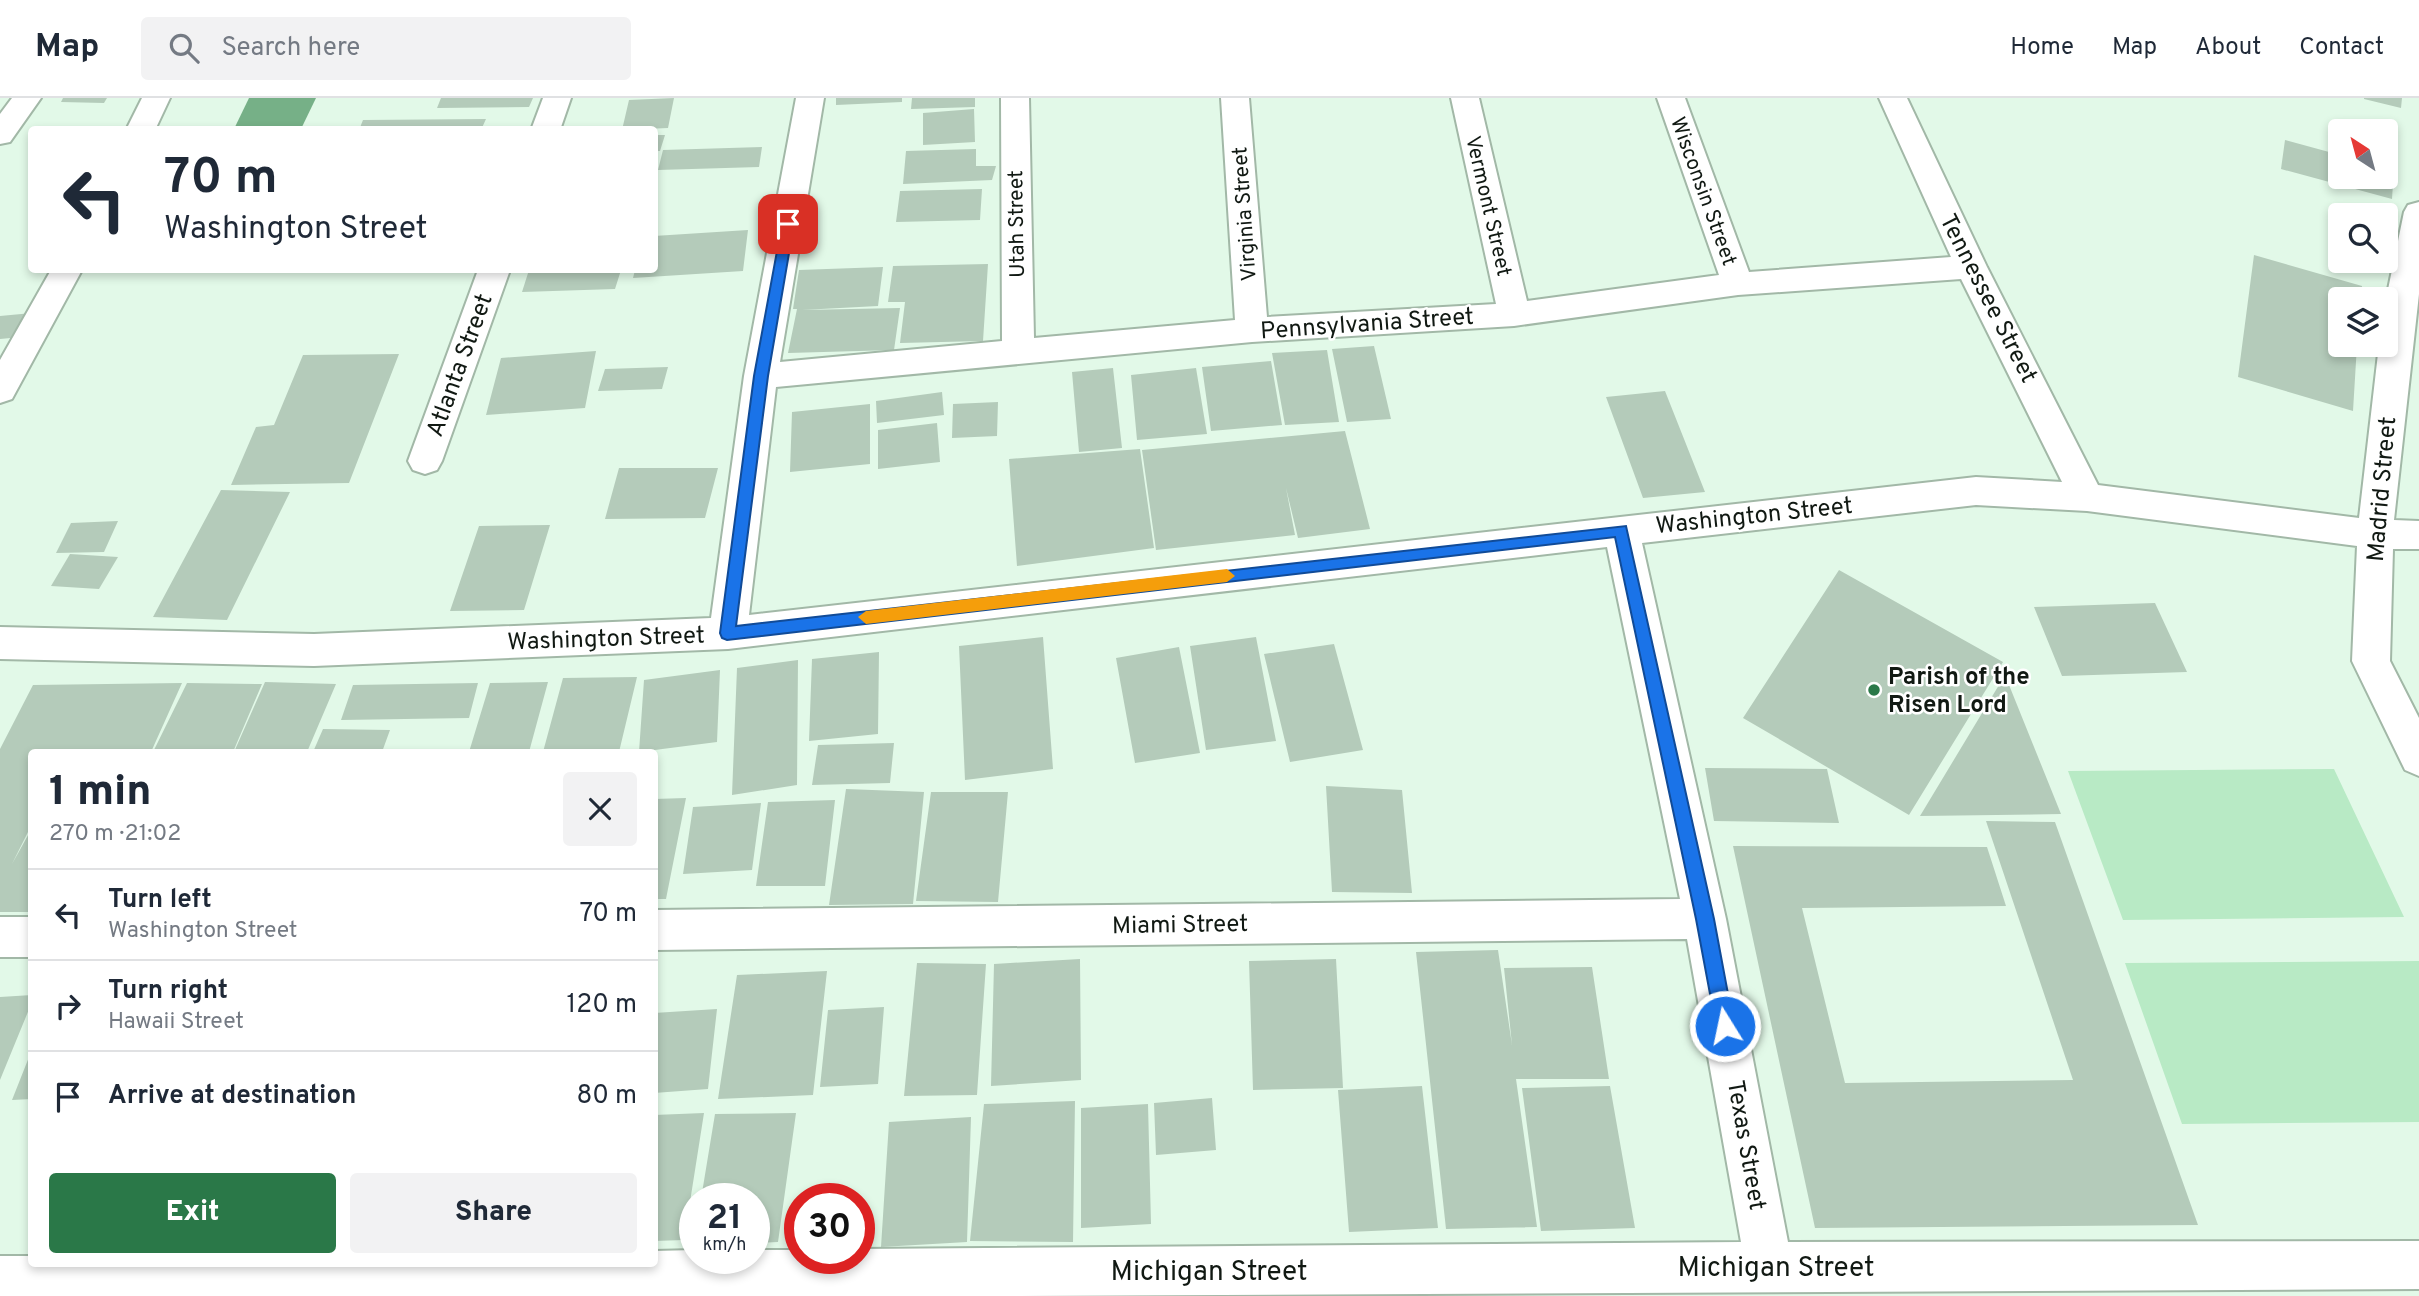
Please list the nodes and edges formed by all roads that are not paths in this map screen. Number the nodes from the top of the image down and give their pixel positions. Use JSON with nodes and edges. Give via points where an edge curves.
{"nodes":[{"id":1,"x":27,"y":98,"type":"edge"},
{"id":2,"x":156,"y":98,"type":"edge"},
{"id":3,"x":557,"y":98,"type":"edge"},
{"id":4,"x":810,"y":98,"type":"edge"},
{"id":5,"x":1015,"y":98,"type":"edge"},
{"id":6,"x":1235,"y":98,"type":"edge"},
{"id":7,"x":1465,"y":98,"type":"edge"},
{"id":8,"x":1671,"y":98,"type":"edge"},
{"id":9,"x":1893,"y":98,"type":"edge"},
{"id":10,"x":142,"y":126,"type":"edge"},
{"id":11,"x":546,"y":126,"type":"edge"},
{"id":12,"x":0,"y":135,"type":"edge"},
{"id":13,"x":2419,"y":212,"type":"edge"},
{"id":14,"x":1971,"y":267,"type":"junction"},
{"id":15,"x":64,"y":273,"type":"edge"},
{"id":16,"x":493,"y":273,"type":"edge"},
{"id":17,"x":1738,"y":284,"type":"junction"},
{"id":18,"x":1514,"y":314,"type":"junction"},
{"id":19,"x":2408,"y":326,"type":"edge"},
{"id":20,"x":1252,"y":330,"type":"junction"},
{"id":21,"x":1018,"y":350,"type":"junction"},
{"id":22,"x":761,"y":376,"type":"junction"},
{"id":23,"x":0,"y":390,"type":"edge"},
{"id":24,"x":425,"y":461,"type":"dead end"},
{"id":25,"x":2087,"y":497,"type":"junction"},
{"id":26,"x":1621,"y":530,"type":"junction"},
{"id":27,"x":2375,"y":534,"type":"junction"},
{"id":28,"x":2419,"y":535,"type":"edge"},
{"id":29,"x":727,"y":633,"type":"junction"},
{"id":30,"x":0,"y":643,"type":"edge"},
{"id":31,"x":2419,"y":758,"type":"edge"},
{"id":32,"x":1705,"y":919,"type":"junction"},
{"id":33,"x":658,"y":930,"type":"edge"},
{"id":34,"x":0,"y":937,"type":"edge"},
{"id":35,"x":28,"y":937,"type":"edge"},
{"id":36,"x":2419,"y":1265,"type":"edge"},
{"id":37,"x":1769,"y":1266,"type":"junction"},
{"id":38,"x":0,"y":1280,"type":"edge"}],
"edges":[{"from":1,"to":12,"type":"street"},
{"from":2,"to":10,"type":"street"},
{"from":3,"to":11,"type":"street"},
{"from":4,"to":22,"type":"street"},
{"from":5,"to":21,"type":"street","name":"Utah Street"},
{"from":6,"to":20,"type":"street","name":"Virginia Street"},
{"from":7,"to":18,"type":"street","name":"Vermont Street"},
{"from":8,"to":17,"type":"street","name":"Wisconsin Street"},
{"from":9,"to":14,"type":"street","name":"Tennessee Street"},
{"from":13,"to":19,"type":"street","name":"Madrid Street"},
{"from":14,"to":17,"type":"street","name":"Pennsylvania Street"},
{"from":14,"to":25,"type":"street","name":"Tennessee Street"},
{"from":15,"to":23,"type":"street"},
{"from":16,"to":24,"type":"street","name":"Atlanta Street"},
{"from":17,"to":18,"type":"street","name":"Pennsylvania Street"},
{"from":18,"to":20,"type":"street","name":"Pennsylvania Street"},
{"from":19,"to":27,"type":"street","name":"Madrid Street"},
{"from":20,"to":21,"type":"street","name":"Pennsylvania Street"},
{"from":21,"to":22,"type":"street","name":"Pennsylvania Street"},
{"from":22,"to":29,"type":"street"},
{"from":25,"to":26,"type":"street","name":"Washington Street","via":[[1976,491]]},
{"from":25,"to":27,"type":"street","name":"Washington Street"},
{"from":26,"to":29,"type":"street","name":"Washington Street"},
{"from":26,"to":32,"type":"street","name":"Texas Street"},
{"from":27,"to":28,"type":"street","name":"Washington Street"},
{"from":27,"to":31,"type":"street","name":"Madrid Street","via":[[2371,662]]},
{"from":29,"to":30,"type":"street","name":"Washington Street","via":[[314,650]]},
{"from":32,"to":33,"type":"street","name":"Miami Street"},
{"from":32,"to":37,"type":"street","name":"Texas Street"},
{"from":34,"to":35,"type":"street"},
{"from":36,"to":37,"type":"street","name":"Michigan Street"},
{"from":37,"to":38,"type":"street","name":"Michigan Street"}]}
